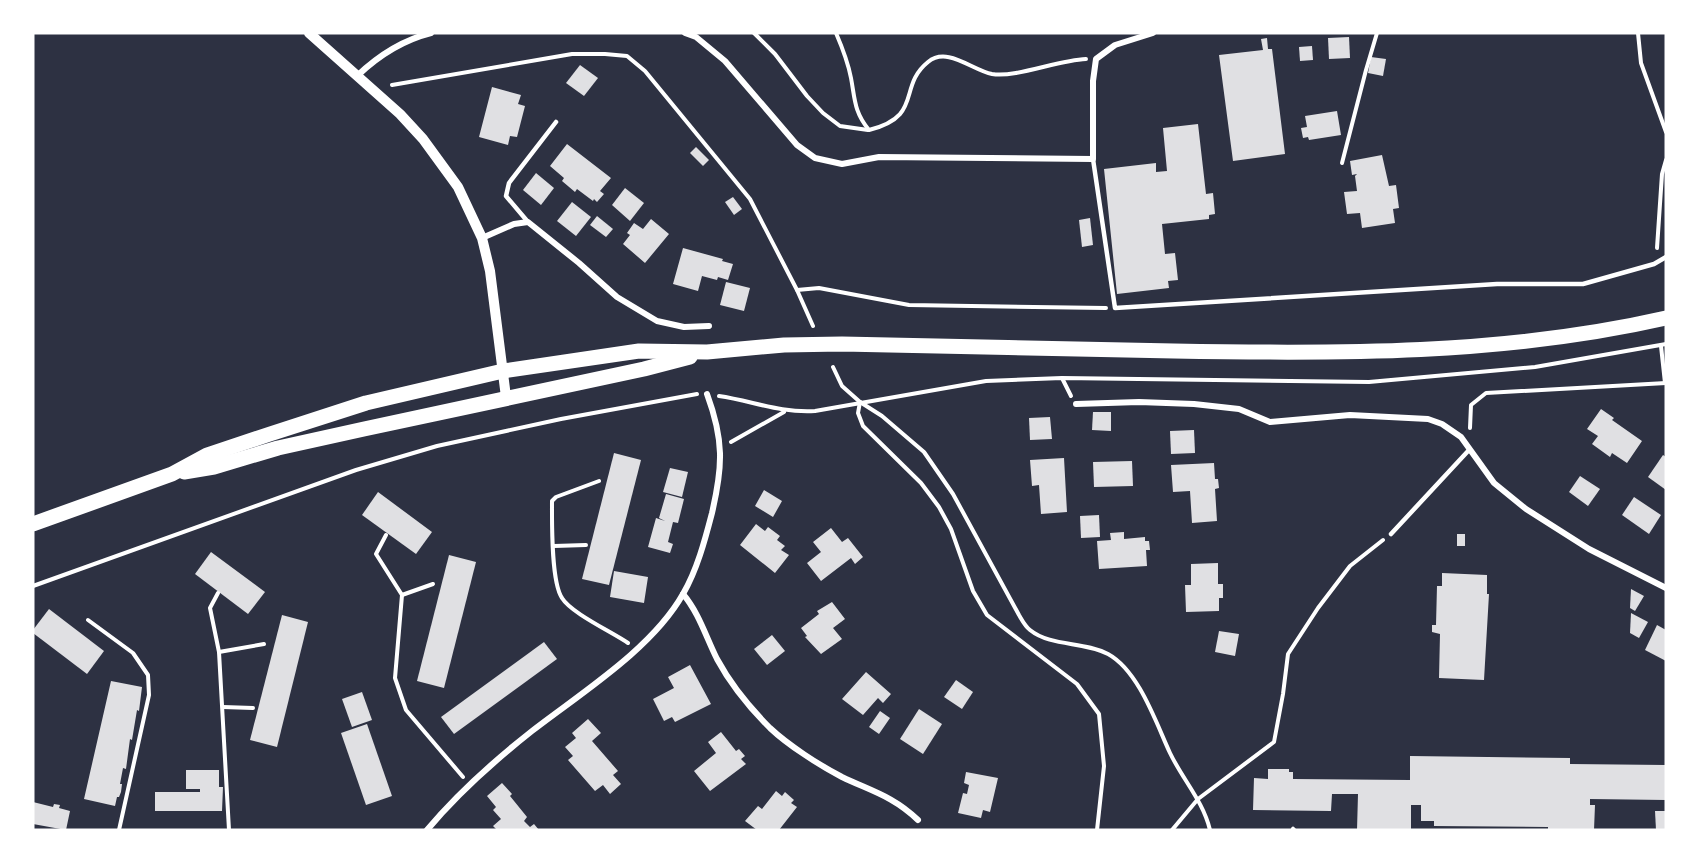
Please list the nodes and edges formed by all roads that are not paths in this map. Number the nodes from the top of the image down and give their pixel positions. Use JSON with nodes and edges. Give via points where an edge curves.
{"nodes":[{"id":1,"x":309,"y":33,"type":"edge"},
{"id":2,"x":431,"y":33,"type":"edge"},
{"id":3,"x":685,"y":33,"type":"edge"},
{"id":4,"x":1153,"y":33,"type":"edge"},
{"id":5,"x":357,"y":76,"type":"junction"},
{"id":6,"x":556,"y":122,"type":"dead end"},
{"id":7,"x":1093,"y":159,"type":"junction"},
{"id":8,"x":528,"y":222,"type":"junction"},
{"id":9,"x":483,"y":238,"type":"junction"},
{"id":10,"x":1666,"y":257,"type":"edge"},
{"id":11,"x":1666,"y":318,"type":"edge"},
{"id":12,"x":709,"y":326,"type":"dead end"},
{"id":13,"x":707,"y":352,"type":"junction"},
{"id":14,"x":502,"y":371,"type":"junction"},
{"id":15,"x":707,"y":394,"type":"road end"},
{"id":16,"x":506,"y":397,"type":"junction"},
{"id":17,"x":1076,"y":404,"type":"road end"},
{"id":18,"x":1469,"y":450,"type":"junction"},
{"id":19,"x":172,"y":474,"type":"junction"},
{"id":20,"x":33,"y":524,"type":"edge"},
{"id":21,"x":1390,"y":534,"type":"road end"},
{"id":22,"x":1666,"y":588,"type":"edge"},
{"id":23,"x":683,"y":594,"type":"junction"},
{"id":24,"x":918,"y":820,"type":"dead end"},
{"id":25,"x":427,"y":830,"type":"edge"}],
"edges":[{"from":1,"to":5,"type":"street"},
{"from":2,"to":5,"type":"street","via":[[411,38]]},
{"from":3,"to":7,"type":"street","via":[[696,37],[725,61],[797,145],[815,158],[842,164],[879,157]]},
{"from":4,"to":7,"type":"street","via":[[1115,45],[1096,59]]},
{"from":5,"to":9,"type":"street","via":[[407,123],[443,165]]},
{"from":6,"to":8,"type":"lane","via":[[509,183],[507,196]]},
{"from":7,"to":10,"type":"lane","via":[[1115,308],[1497,284],[1583,284]]},
{"from":8,"to":9,"type":"street"},
{"from":8,"to":12,"type":"street","via":[[617,297],[657,321],[684,327]]},
{"from":9,"to":14,"type":"street"},
{"from":11,"to":13,"type":"main road","via":[[1562,336],[1420,351],[1290,353],[842,344]]},
{"from":13,"to":14,"type":"main road","via":[[639,351]]},
{"from":13,"to":16,"type":"main road"},
{"from":14,"to":16,"type":"street"},
{"from":14,"to":19,"type":"main road","via":[[366,403],[207,455]]},
{"from":15,"to":23,"type":"street","via":[[719,429],[721,450],[706,540]]},
{"from":16,"to":19,"type":"main road"},
{"from":17,"to":18,"type":"street","via":[[1194,404],[1239,410],[1270,422],[1350,416],[1428,419],[1461,437]]},
{"from":18,"to":21,"type":"lane"},
{"from":18,"to":22,"type":"street","via":[[1494,483],[1526,508],[1589,549]]},
{"from":19,"to":20,"type":"main road"},
{"from":23,"to":24,"type":"street","via":[[692,604],[739,695],[771,729],[841,776],[885,795]]},
{"from":23,"to":25,"type":"street","via":[[663,622],[636,648],[469,784]]}]}
